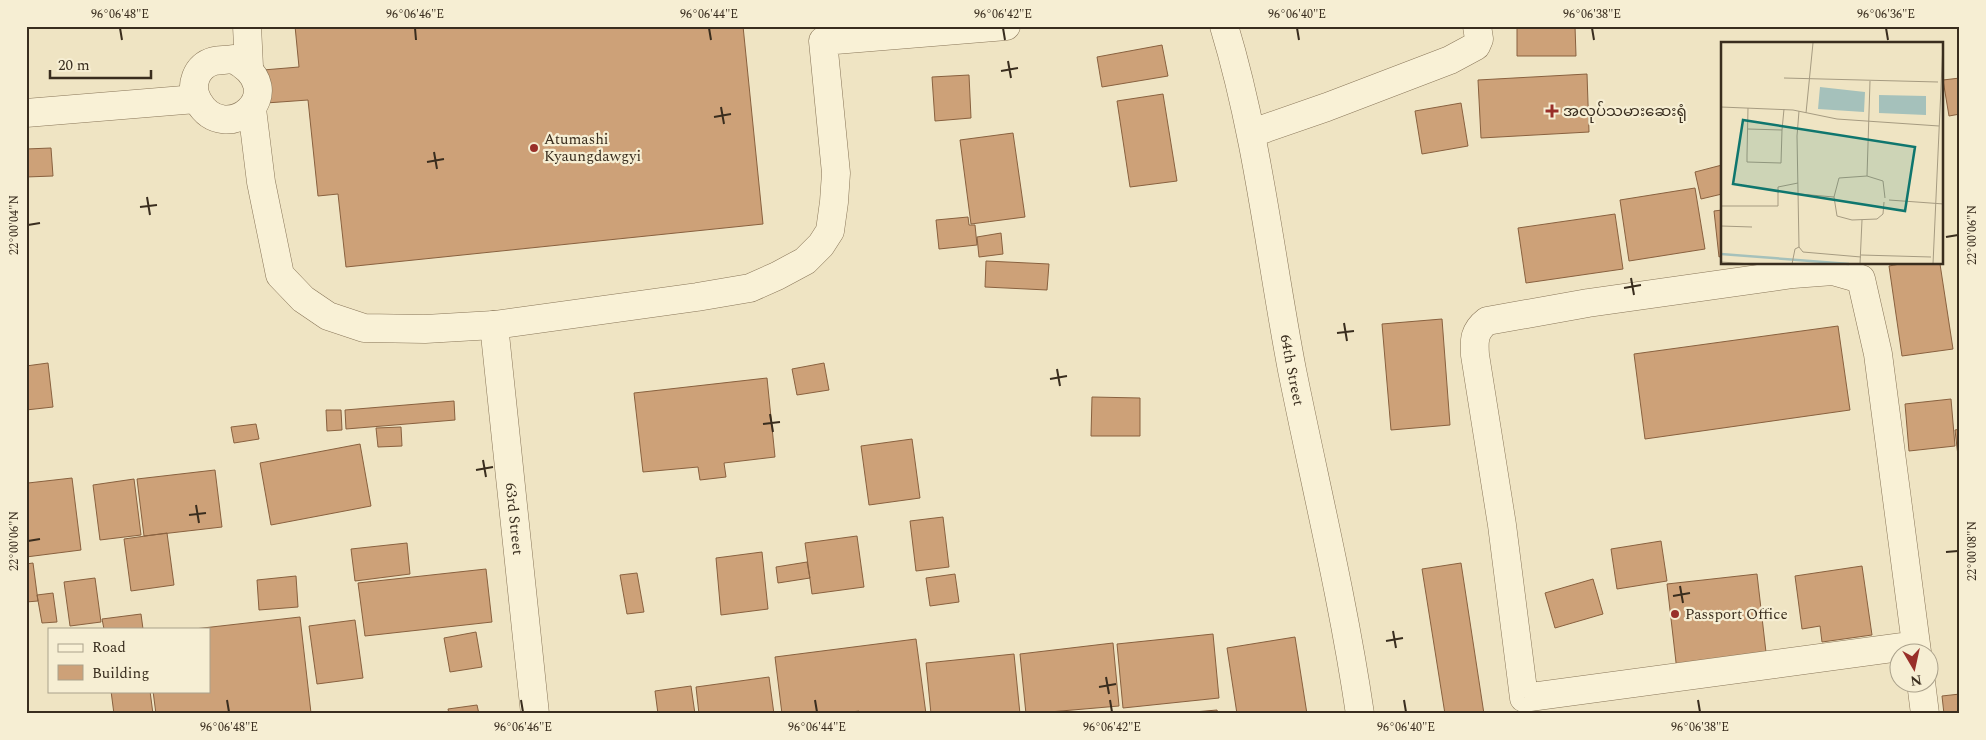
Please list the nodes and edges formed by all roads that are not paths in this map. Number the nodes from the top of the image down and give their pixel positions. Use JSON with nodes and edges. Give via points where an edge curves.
{"nodes":[{"id":1,"x":248,"y":26,"type":"edge"},
{"id":2,"x":1006,"y":26,"type":"edge"},
{"id":3,"x":1224,"y":26,"type":"edge"},
{"id":4,"x":1477,"y":26,"type":"edge"},
{"id":5,"x":822,"y":33,"type":"edge"},
{"id":6,"x":249,"y":68,"type":"junction"},
{"id":7,"x":196,"y":99,"type":"junction"},
{"id":8,"x":252,"y":109,"type":"junction"},
{"id":9,"x":26,"y":113,"type":"edge"},
{"id":10,"x":1252,"y":133,"type":"junction"},
{"id":11,"x":494,"y":325,"type":"junction"},
{"id":12,"x":1915,"y":642,"type":"edge"},
{"id":13,"x":1888,"y":653,"type":"edge"},
{"id":14,"x":1922,"y":692,"type":"edge"},
{"id":15,"x":1525,"y":706,"type":"edge"},
{"id":16,"x":535,"y":714,"type":"edge"},
{"id":17,"x":1360,"y":714,"type":"edge"},
{"id":18,"x":1925,"y":714,"type":"edge"}],
"edges":[{"from":1,"to":6,"type":"street"},
{"from":2,"to":5,"type":"street"},
{"from":3,"to":10,"type":"street","name":"64th Street"},
{"from":4,"to":10,"type":"street","via":[[1479,39],[1476,46],[1450,60]]},
{"from":5,"to":11,"type":"street","via":[[836,173],[834,202],[830,231],[805,261],[750,288]]},
{"from":6,"to":7,"type":"street","via":[[233,59],[212,61],[199,71],[193,82]]},
{"from":6,"to":8,"type":"street","via":[[257,86],[257,100]]},
{"from":7,"to":8,"type":"street","via":[[204,112],[215,119],[240,118]]},
{"from":7,"to":9,"type":"street"},
{"from":8,"to":11,"type":"street","via":[[261,182],[280,275],[303,299],[328,316],[364,328]]},
{"from":10,"to":17,"type":"street","name":"64th Street","via":[[1292,368],[1352,658]]},
{"from":11,"to":16,"type":"street","name":"63rd Street"},
{"from":12,"to":15,"type":"street","via":[[1878,354],[1861,279],[1833,271],[1794,274],[1588,303],[1487,321],[1474,335]]},
{"from":13,"to":15,"type":"street"},
{"from":14,"to":18,"type":"street"}]}
